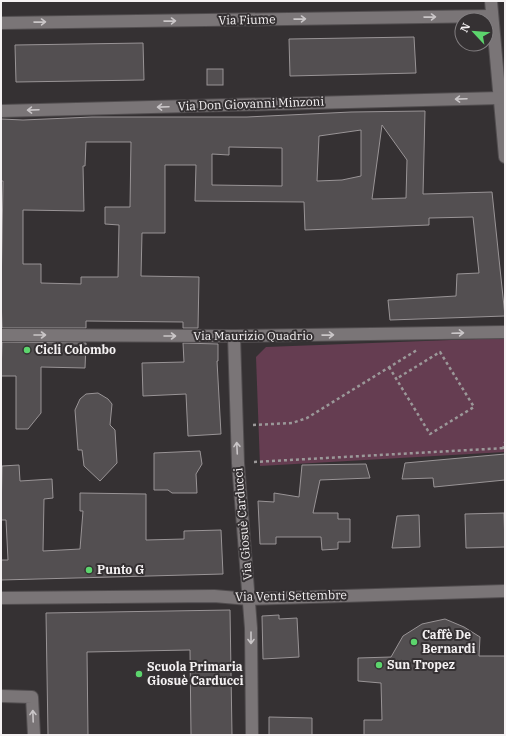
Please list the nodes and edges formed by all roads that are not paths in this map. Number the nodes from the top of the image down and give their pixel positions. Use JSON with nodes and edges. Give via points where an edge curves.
{"nodes":[{"id":1,"x":491,"y":1,"type":"edge"},
{"id":2,"x":492,"y":12,"type":"edge"},
{"id":3,"x":454,"y":17,"type":"edge"},
{"id":4,"x":1,"y":23,"type":"edge"},
{"id":5,"x":494,"y":36,"type":"edge"},
{"id":6,"x":500,"y":98,"type":"junction"},
{"id":7,"x":1,"y":111,"type":"edge"},
{"id":8,"x":505,"y":153,"type":"edge"},
{"id":9,"x":505,"y":157,"type":"edge"},
{"id":10,"x":505,"y":332,"type":"edge"},
{"id":11,"x":1,"y":335,"type":"edge"},
{"id":12,"x":234,"y":336,"type":"junction"},
{"id":13,"x":505,"y":591,"type":"edge"},
{"id":14,"x":1,"y":598,"type":"edge"},
{"id":15,"x":249,"y":599,"type":"junction"},
{"id":16,"x":1,"y":696,"type":"edge"},
{"id":17,"x":34,"y":735,"type":"edge"},
{"id":18,"x":252,"y":735,"type":"edge"}],
"edges":[{"from":1,"to":2,"type":"street"},
{"from":4,"to":3,"type":"street","name":"Via Fiume","one_way":true},
{"from":5,"to":6,"type":"street"},
{"from":6,"to":7,"type":"street","name":"Via Don Giovanni Minzoni","one_way":true},
{"from":6,"to":8,"type":"street"},
{"from":8,"to":9,"type":"street"},
{"from":12,"to":10,"type":"street","name":"Via Maurizio Quadrio","one_way":true},
{"from":11,"to":12,"type":"street","name":"Via Maurizio Quadrio","one_way":true},
{"from":15,"to":12,"type":"street","name":"Via Giosuè Carducci","one_way":true,"via":[[238,463]]},
{"from":13,"to":15,"type":"street","name":"Via Venti Settembre"},
{"from":14,"to":15,"type":"street","name":"Via Venti Settembre","via":[[214,596]]},
{"from":15,"to":18,"type":"street","name":"Via Giosuè Carducci","one_way":true},
{"from":17,"to":16,"type":"street","one_way":true,"via":[[32,697]]}]}
